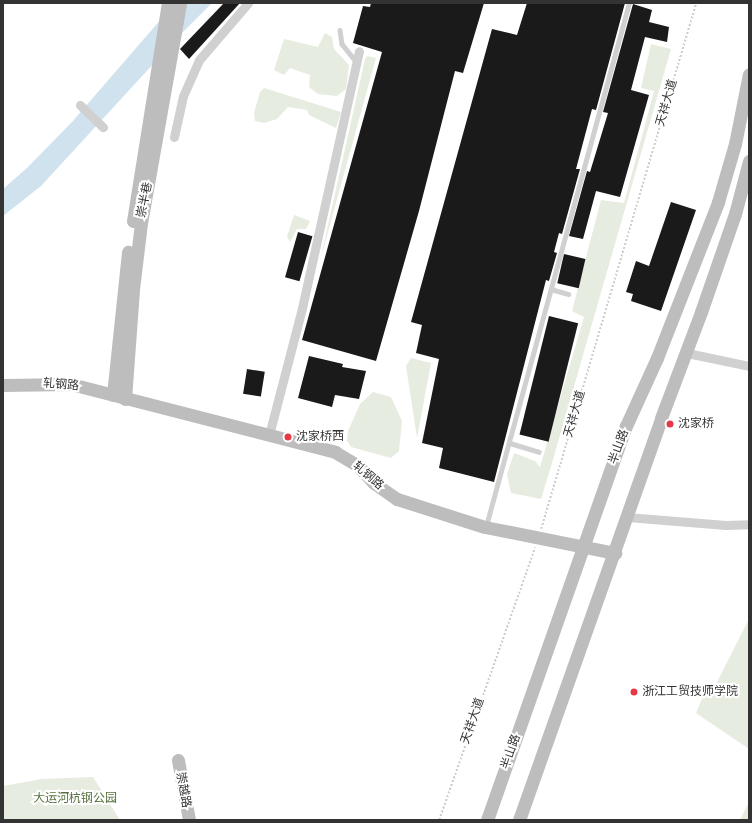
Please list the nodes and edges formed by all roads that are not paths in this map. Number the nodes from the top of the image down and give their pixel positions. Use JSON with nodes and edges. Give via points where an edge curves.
{"nodes":[{"id":1,"x":168,"y":3,"type":"edge"},
{"id":2,"x":180,"y":3,"type":"edge"},
{"id":3,"x":248,"y":3,"type":"edge"},
{"id":4,"x":629,"y":3,"type":"edge"},
{"id":5,"x":340,"y":30,"type":"dead end"},
{"id":6,"x":359,"y":51,"type":"dead end"},
{"id":7,"x":356,"y":61,"type":"junction"},
{"id":8,"x":749,"y":74,"type":"edge"},
{"id":9,"x":80,"y":105,"type":"dead end"},
{"id":10,"x":103,"y":127,"type":"dead end"},
{"id":11,"x":174,"y":137,"type":"dead end"},
{"id":12,"x":749,"y":161,"type":"edge"},
{"id":13,"x":550,"y":289,"type":"junction"},
{"id":14,"x":568,"y":294,"type":"dead end"},
{"id":15,"x":686,"y":353,"type":"junction"},
{"id":16,"x":749,"y":366,"type":"edge"},
{"id":17,"x":3,"y":385,"type":"edge"},
{"id":18,"x":119,"y":397,"type":"junction"},
{"id":19,"x":268,"y":435,"type":"junction"},
{"id":20,"x":510,"y":443,"type":"junction"},
{"id":21,"x":539,"y":452,"type":"dead end"},
{"id":22,"x":627,"y":517,"type":"junction"},
{"id":23,"x":749,"y":524,"type":"edge"},
{"id":24,"x":485,"y":527,"type":"junction"},
{"id":25,"x":584,"y":545,"type":"junction"},
{"id":26,"x":615,"y":553,"type":"junction"},
{"id":27,"x":178,"y":760,"type":"dead end"},
{"id":28,"x":189,"y":820,"type":"edge"},
{"id":29,"x":487,"y":820,"type":"edge"},
{"id":30,"x":519,"y":820,"type":"edge"}],
"edges":[{"from":1,"to":18,"type":"street","name":"崇半巷","via":[[124,282]]},
{"from":2,"to":18,"type":"street","name":"崇半巷","via":[[137,252]]},
{"from":3,"to":11,"type":"street","via":[[199,60],[183,96]]},
{"from":4,"to":13,"type":"lane"},
{"from":5,"to":7,"type":"lane","via":[[342,44]]},
{"from":6,"to":7,"type":"street"},
{"from":7,"to":19,"type":"street","via":[[297,329]]},
{"from":8,"to":25,"type":"street","name":"半山路","via":[[735,144],[718,202],[657,358],[626,426]]},
{"from":9,"to":10,"type":"street"},
{"from":12,"to":15,"type":"street","via":[[735,214]]},
{"from":13,"to":14,"type":"lane"},
{"from":13,"to":20,"type":"lane"},
{"from":15,"to":16,"type":"street"},
{"from":15,"to":22,"type":"street"},
{"from":17,"to":18,"type":"street","name":"轧钢路","via":[[71,384]]},
{"from":18,"to":19,"type":"street","name":"轧钢路"},
{"from":19,"to":24,"type":"street","name":"轧钢路","via":[[335,452],[358,466],[374,483],[397,499]]},
{"from":20,"to":21,"type":"lane"},
{"from":20,"to":24,"type":"lane"},
{"from":22,"to":23,"type":"street","via":[[726,525]]},
{"from":22,"to":26,"type":"street"},
{"from":24,"to":25,"type":"street","name":"轧钢路"},
{"from":25,"to":26,"type":"street","name":"轧钢路"},
{"from":25,"to":29,"type":"street","name":"半山路"},
{"from":26,"to":30,"type":"street"},
{"from":27,"to":28,"type":"street","name":"崇越路"}]}
